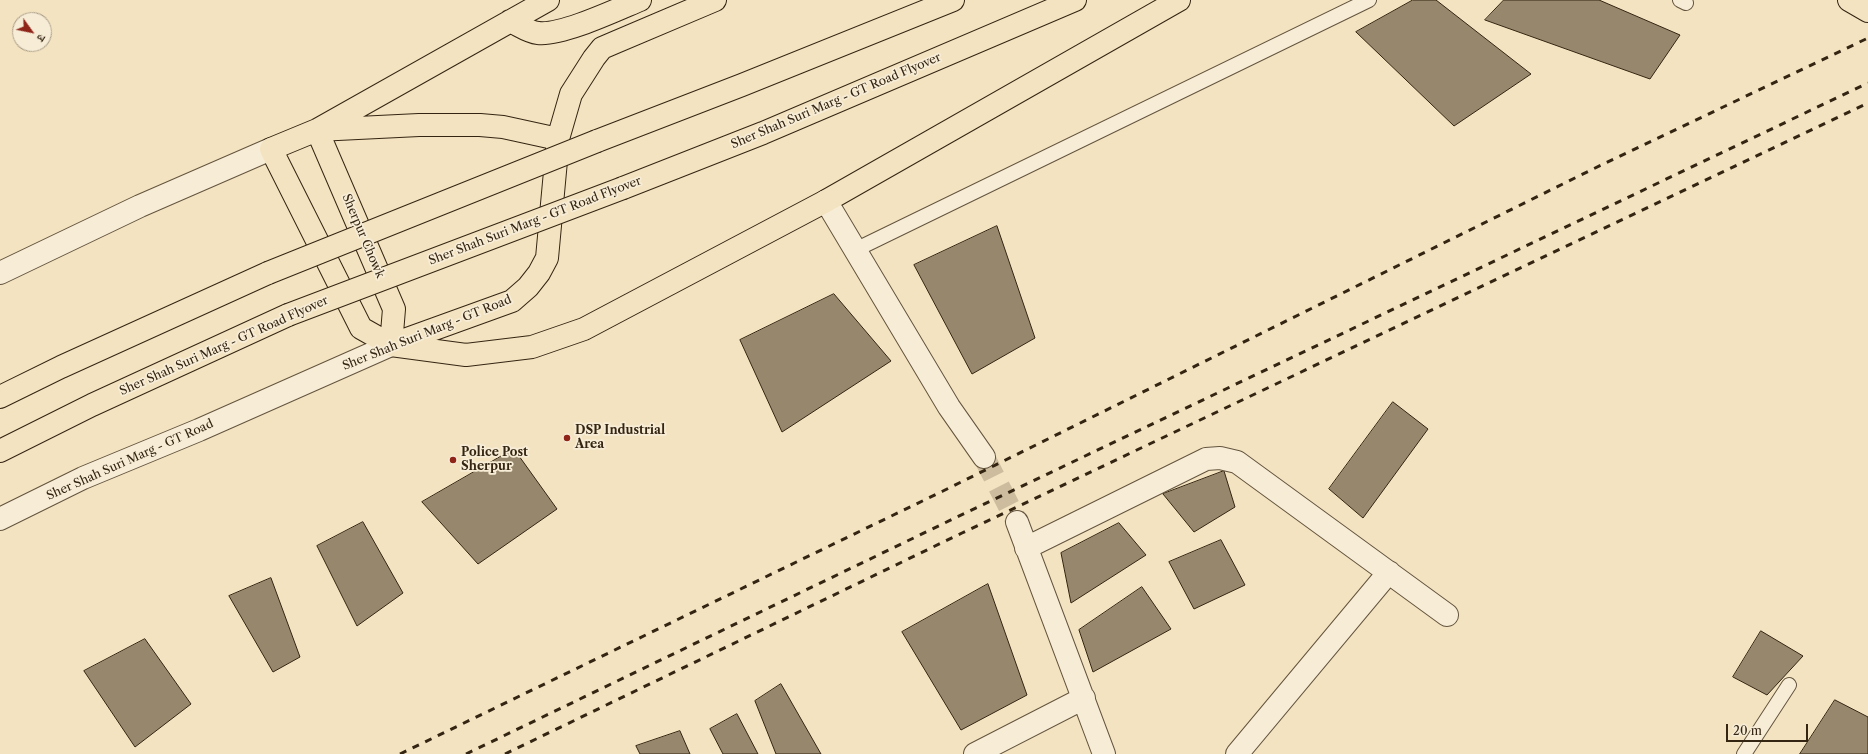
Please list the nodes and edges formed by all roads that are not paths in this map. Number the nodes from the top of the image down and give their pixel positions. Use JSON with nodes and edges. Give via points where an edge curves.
{"nodes":[{"id":1,"x":548,"y":0,"type":"edge"},
{"id":2,"x":640,"y":0,"type":"edge"},
{"id":3,"x":715,"y":0,"type":"edge"},
{"id":4,"x":953,"y":0,"type":"edge"},
{"id":5,"x":1075,"y":0,"type":"edge"},
{"id":6,"x":1179,"y":0,"type":"edge"},
{"id":7,"x":1369,"y":0,"type":"edge"},
{"id":8,"x":1849,"y":0,"type":"edge"},
{"id":9,"x":1868,"y":11,"type":"edge"},
{"id":10,"x":510,"y":21,"type":"junction"},
{"id":11,"x":317,"y":130,"type":"junction"},
{"id":12,"x":558,"y":139,"type":"junction"},
{"id":13,"x":271,"y":149,"type":"junction"},
{"id":14,"x":826,"y":201,"type":"junction"},
{"id":15,"x":855,"y":250,"type":"junction"},
{"id":16,"x":0,"y":273,"type":"edge"},
{"id":17,"x":391,"y":345,"type":"junction"},
{"id":18,"x":0,"y":397,"type":"edge"},
{"id":19,"x":0,"y":451,"type":"edge"},
{"id":20,"x":984,"y":457,"type":"tunnel mouth"},
{"id":21,"x":0,"y":519,"type":"edge"},
{"id":22,"x":1017,"y":522,"type":"tunnel mouth"},
{"id":23,"x":1026,"y":548,"type":"junction"},
{"id":24,"x":1389,"y":572,"type":"junction"},
{"id":25,"x":1448,"y":615,"type":"dead end"},
{"id":26,"x":1789,"y":685,"type":"dead end"},
{"id":27,"x":1084,"y":698,"type":"junction"},
{"id":28,"x":975,"y":754,"type":"edge"},
{"id":29,"x":1104,"y":754,"type":"edge"},
{"id":30,"x":1237,"y":754,"type":"edge"},
{"id":31,"x":1744,"y":754,"type":"edge"}],
"edges":[{"from":1,"to":10,"type":"main road"},
{"from":2,"to":10,"type":"main road","via":[[586,22],[547,34],[530,31]]},
{"from":3,"to":12,"type":"main road","name":"Sher Shah Suri Marg - GT Road","via":[[602,48],[572,94]]},
{"from":4,"to":18,"type":"main road","bridge":true,"via":[[268,273]]},
{"from":5,"to":19,"type":"main road","name":"Sher Shah Suri Marg - GT Road Flyover","bridge":true,"via":[[763,133],[288,315],[92,405]]},
{"from":6,"to":14,"type":"main road"},
{"from":7,"to":15,"type":"lane"},
{"from":8,"to":9,"type":"main road"},
{"from":10,"to":11,"type":"main road"},
{"from":11,"to":12,"type":"main road","via":[[480,125],[504,127]]},
{"from":11,"to":13,"type":"main road"},
{"from":11,"to":17,"type":"main road","name":"Sherpur Chowk","via":[[394,309]]},
{"from":12,"to":17,"type":"main road","name":"Sher Shah Suri Marg - GT Road","via":[[547,258],[528,287],[512,301]]},
{"from":13,"to":16,"type":"street","via":[[140,206]]},
{"from":13,"to":17,"type":"main road","via":[[361,328]]},
{"from":14,"to":15,"type":"street"},
{"from":14,"to":17,"type":"main road","via":[[584,329],[532,347],[466,355]]},
{"from":15,"to":20,"type":"street","via":[[949,407]]},
{"from":17,"to":21,"type":"street","name":"Sher Shah Suri Marg - GT Road","via":[[83,478]]},
{"from":22,"to":23,"type":"street"},
{"from":23,"to":24,"type":"street","via":[[1206,459],[1220,458],[1238,462]]},
{"from":23,"to":27,"type":"street"},
{"from":24,"to":25,"type":"street"},
{"from":24,"to":30,"type":"street"},
{"from":26,"to":31,"type":"lane"},
{"from":27,"to":28,"type":"street"},
{"from":27,"to":29,"type":"street"}]}
